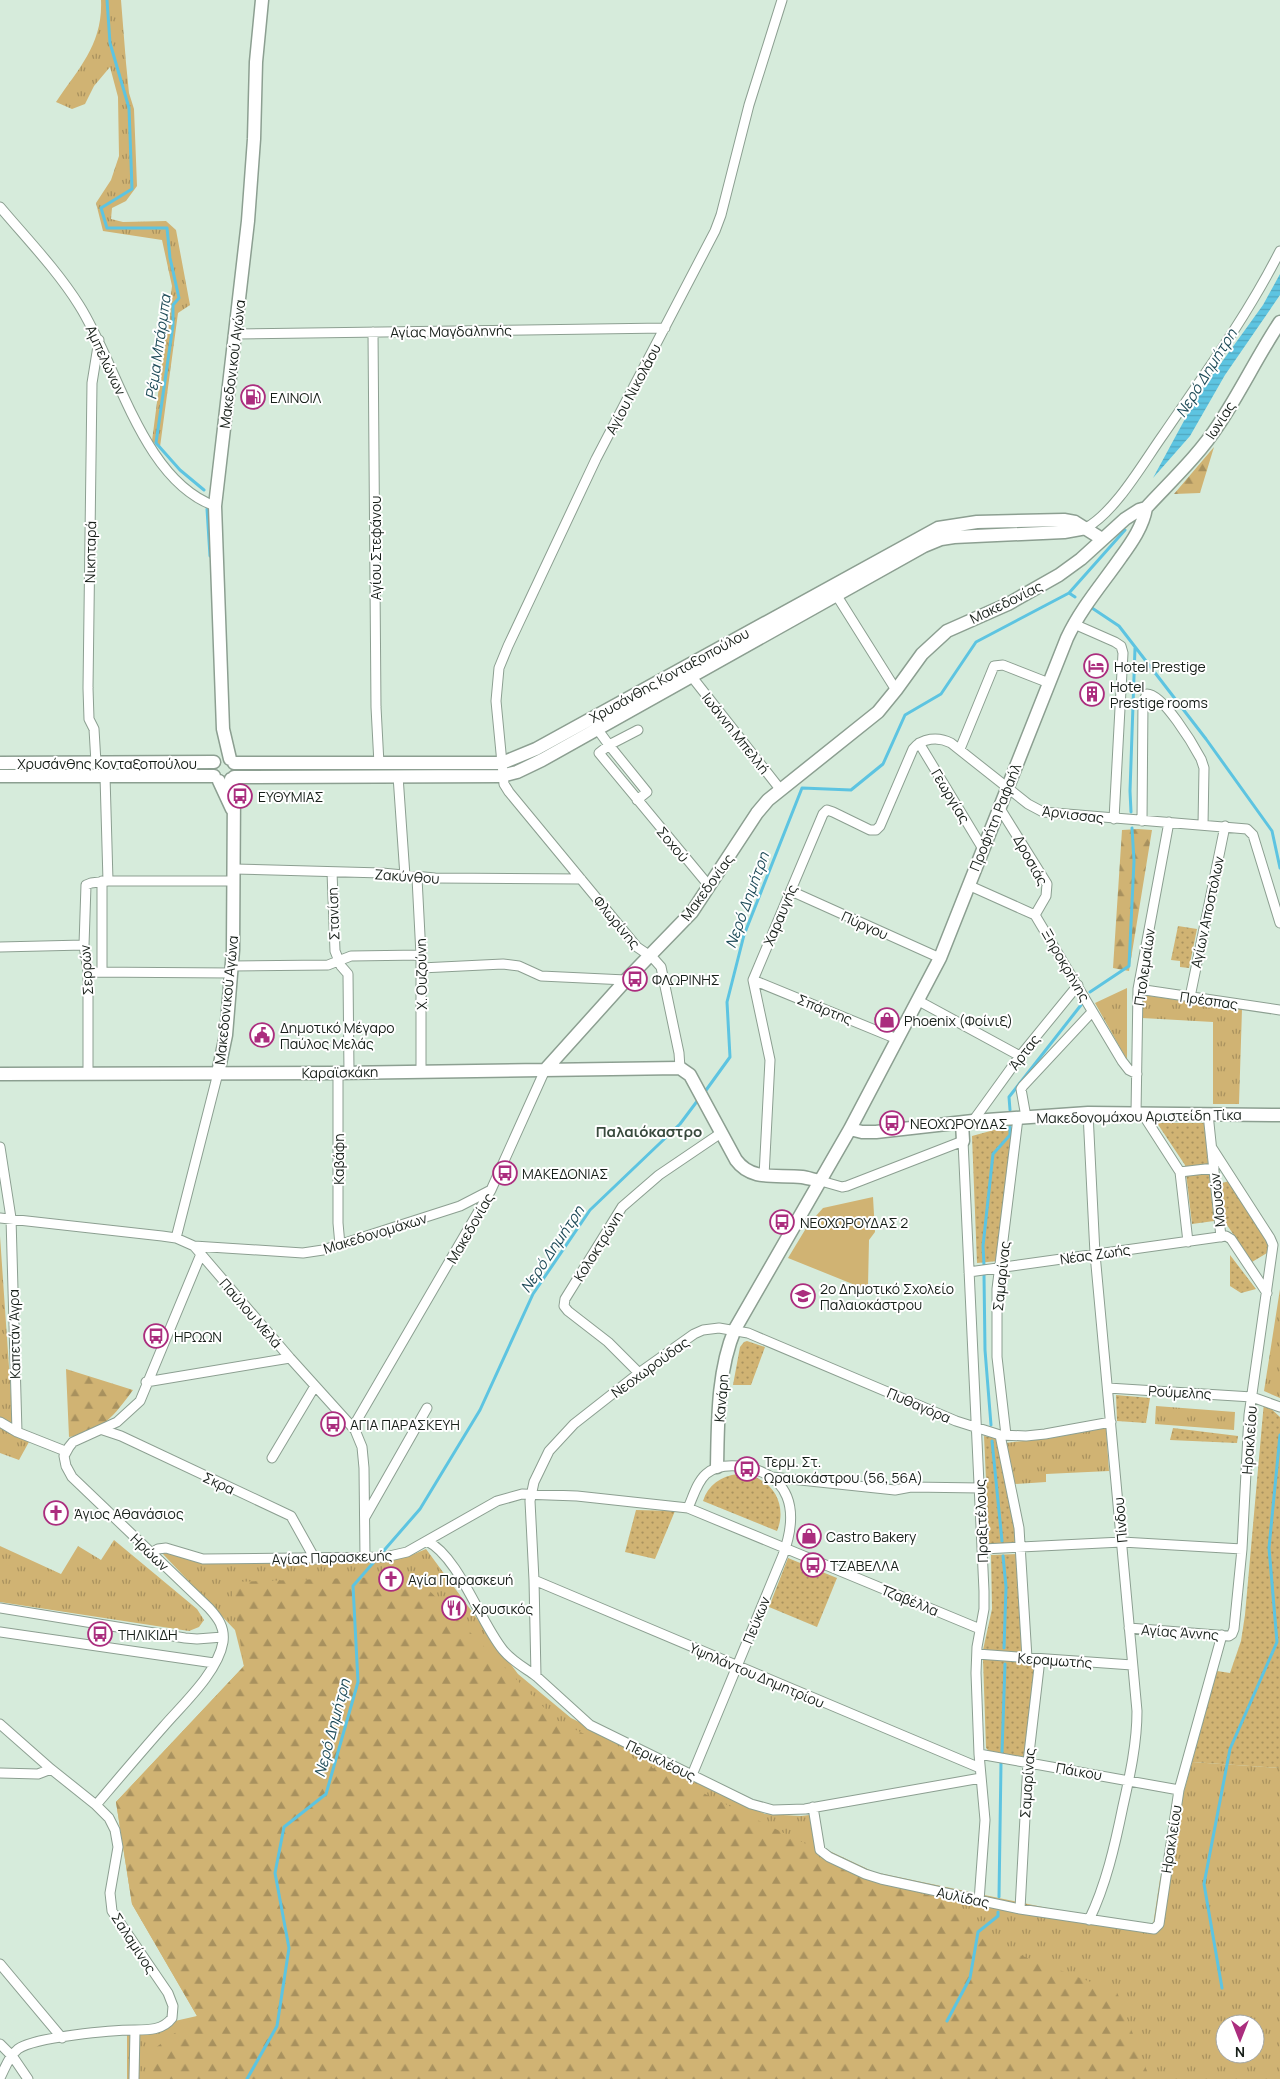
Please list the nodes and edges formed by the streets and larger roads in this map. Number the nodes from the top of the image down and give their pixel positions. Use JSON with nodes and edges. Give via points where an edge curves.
{"nodes":[{"id":1,"x":262,"y":0,"type":"edge"},
{"id":2,"x":782,"y":0,"type":"edge"},
{"id":3,"x":0,"y":207,"type":"edge"},
{"id":4,"x":1280,"y":251,"type":"edge"},
{"id":5,"x":1280,"y":322,"type":"edge"},
{"id":6,"x":665,"y":328,"type":"junction"},
{"id":7,"x":373,"y":332,"type":"junction"},
{"id":8,"x":236,"y":334,"type":"junction"},
{"id":9,"x":99,"y":340,"type":"junction"},
{"id":10,"x":215,"y":506,"type":"junction"},
{"id":11,"x":1146,"y":508,"type":"junction"},
{"id":12,"x":1086,"y":528,"type":"junction"},
{"id":13,"x":1102,"y":539,"type":"junction"},
{"id":14,"x":837,"y":596,"type":"junction"},
{"id":15,"x":1074,"y":624,"type":"junction"},
{"id":16,"x":692,"y":677,"type":"junction"},
{"id":17,"x":1049,"y":683,"type":"junction"},
{"id":18,"x":896,"y":690,"type":"junction"},
{"id":19,"x":223,"y":729,"type":"junction"},
{"id":20,"x":598,"y":730,"type":"junction"},
{"id":21,"x":638,"y":730,"type":"dead end"},
{"id":22,"x":919,"y":743,"type":"junction"},
{"id":23,"x":609,"y":745,"type":"junction"},
{"id":24,"x":960,"y":749,"type":"junction"},
{"id":25,"x":215,"y":761,"type":"junction"},
{"id":26,"x":232,"y":761,"type":"junction"},
{"id":27,"x":0,"y":763,"type":"edge"},
{"id":28,"x":96,"y":763,"type":"junction"},
{"id":29,"x":379,"y":764,"type":"junction"},
{"id":30,"x":503,"y":769,"type":"junction"},
{"id":31,"x":0,"y":776,"type":"edge"},
{"id":32,"x":105,"y":776,"type":"junction"},
{"id":33,"x":398,"y":776,"type":"junction"},
{"id":34,"x":224,"y":778,"type":"junction"},
{"id":35,"x":1007,"y":786,"type":"junction"},
{"id":36,"x":780,"y":789,"type":"junction"},
{"id":37,"x":999,"y":807,"type":"junction"},
{"id":38,"x":1114,"y":819,"type":"junction"},
{"id":39,"x":1142,"y":821,"type":"junction"},
{"id":40,"x":1169,"y":822,"type":"junction"},
{"id":41,"x":1203,"y":825,"type":"junction"},
{"id":42,"x":1225,"y":826,"type":"junction"},
{"id":43,"x":982,"y":848,"type":"junction"},
{"id":44,"x":332,"y":872,"type":"junction"},
{"id":45,"x":234,"y":875,"type":"junction"},
{"id":46,"x":405,"y":876,"type":"junction"},
{"id":47,"x":417,"y":878,"type":"junction"},
{"id":48,"x":581,"y":879,"type":"junction"},
{"id":49,"x":105,"y":881,"type":"junction"},
{"id":50,"x":968,"y":885,"type":"junction"},
{"id":51,"x":710,"y":887,"type":"junction"},
{"id":52,"x":790,"y":891,"type":"junction"},
{"id":53,"x":1036,"y":915,"type":"junction"},
{"id":54,"x":1280,"y":922,"type":"edge"},
{"id":55,"x":84,"y":945,"type":"junction"},
{"id":56,"x":0,"y":947,"type":"edge"},
{"id":57,"x":421,"y":955,"type":"junction"},
{"id":58,"x":651,"y":956,"type":"junction"},
{"id":59,"x":940,"y":958,"type":"junction"},
{"id":60,"x":338,"y":960,"type":"junction"},
{"id":61,"x":421,"y":968,"type":"junction"},
{"id":62,"x":232,"y":969,"type":"junction"},
{"id":63,"x":88,"y":972,"type":"junction"},
{"id":64,"x":102,"y":972,"type":"junction"},
{"id":65,"x":626,"y":980,"type":"junction"},
{"id":66,"x":754,"y":980,"type":"junction"},
{"id":67,"x":1078,"y":985,"type":"junction"},
{"id":68,"x":1138,"y":989,"type":"junction"},
{"id":69,"x":1190,"y":997,"type":"junction"},
{"id":70,"x":917,"y":1000,"type":"junction"},
{"id":71,"x":1280,"y":1010,"type":"edge"},
{"id":72,"x":1092,"y":1012,"type":"junction"},
{"id":73,"x":897,"y":1039,"type":"junction"},
{"id":74,"x":1020,"y":1056,"type":"junction"},
{"id":75,"x":680,"y":1068,"type":"junction"},
{"id":76,"x":545,"y":1070,"type":"junction"},
{"id":77,"x":421,"y":1071,"type":"junction"},
{"id":78,"x":88,"y":1072,"type":"junction"},
{"id":79,"x":343,"y":1072,"type":"junction"},
{"id":80,"x":218,"y":1073,"type":"junction"},
{"id":81,"x":0,"y":1074,"type":"edge"},
{"id":82,"x":1137,"y":1074,"type":"junction"},
{"id":83,"x":1088,"y":1113,"type":"junction"},
{"id":84,"x":1139,"y":1113,"type":"junction"},
{"id":85,"x":1208,"y":1114,"type":"junction"},
{"id":86,"x":1280,"y":1115,"type":"edge"},
{"id":87,"x":1022,"y":1117,"type":"junction"},
{"id":88,"x":968,"y":1122,"type":"junction"},
{"id":89,"x":850,"y":1129,"type":"junction"},
{"id":90,"x":721,"y":1133,"type":"junction"},
{"id":91,"x":963,"y":1141,"type":"junction"},
{"id":92,"x":0,"y":1147,"type":"edge"},
{"id":93,"x":1212,"y":1148,"type":"junction"},
{"id":94,"x":1214,"y":1168,"type":"junction"},
{"id":95,"x":1180,"y":1172,"type":"junction"},
{"id":96,"x":764,"y":1176,"type":"junction"},
{"id":97,"x":821,"y":1181,"type":"junction"},
{"id":98,"x":491,"y":1190,"type":"junction"},
{"id":99,"x":0,"y":1218,"type":"edge"},
{"id":100,"x":11,"y":1218,"type":"junction"},
{"id":101,"x":1221,"y":1237,"type":"junction"},
{"id":102,"x":176,"y":1238,"type":"junction"},
{"id":103,"x":1188,"y":1242,"type":"junction"},
{"id":104,"x":340,"y":1245,"type":"junction"},
{"id":105,"x":1272,"y":1245,"type":"joint"},
{"id":106,"x":194,"y":1246,"type":"junction"},
{"id":107,"x":201,"y":1254,"type":"junction"},
{"id":108,"x":1096,"y":1254,"type":"junction"},
{"id":109,"x":1000,"y":1268,"type":"junction"},
{"id":110,"x":969,"y":1272,"type":"junction"},
{"id":111,"x":1267,"y":1293,"type":"junction"},
{"id":112,"x":735,"y":1330,"type":"junction"},
{"id":113,"x":290,"y":1358,"type":"junction"},
{"id":114,"x":639,"y":1373,"type":"junction"},
{"id":115,"x":146,"y":1382,"type":"junction"},
{"id":116,"x":315,"y":1386,"type":"junction"},
{"id":117,"x":1108,"y":1388,"type":"junction"},
{"id":118,"x":1252,"y":1397,"type":"junction"},
{"id":119,"x":1280,"y":1407,"type":"edge"},
{"id":120,"x":427,"y":1408,"type":"dead end"},
{"id":121,"x":0,"y":1422,"type":"edge"},
{"id":122,"x":1111,"y":1422,"type":"junction"},
{"id":123,"x":353,"y":1427,"type":"junction"},
{"id":124,"x":978,"y":1429,"type":"junction"},
{"id":125,"x":102,"y":1430,"type":"junction"},
{"id":126,"x":16,"y":1432,"type":"junction"},
{"id":127,"x":1003,"y":1435,"type":"junction"},
{"id":128,"x":65,"y":1451,"type":"junction"},
{"id":129,"x":272,"y":1458,"type":"dead end"},
{"id":130,"x":717,"y":1467,"type":"junction"},
{"id":131,"x":772,"y":1477,"type":"junction"},
{"id":132,"x":980,"y":1488,"type":"junction"},
{"id":133,"x":531,"y":1494,"type":"junction"},
{"id":134,"x":688,"y":1508,"type":"junction"},
{"id":135,"x":364,"y":1518,"type":"junction"},
{"id":136,"x":427,"y":1541,"type":"junction"},
{"id":137,"x":1122,"y":1542,"type":"junction"},
{"id":138,"x":1021,"y":1547,"type":"junction"},
{"id":139,"x":785,"y":1548,"type":"junction"},
{"id":140,"x":983,"y":1549,"type":"junction"},
{"id":141,"x":1242,"y":1549,"type":"junction"},
{"id":142,"x":152,"y":1553,"type":"junction"},
{"id":143,"x":365,"y":1557,"type":"junction"},
{"id":144,"x":315,"y":1559,"type":"junction"},
{"id":145,"x":534,"y":1580,"type":"junction"},
{"id":146,"x":0,"y":1608,"type":"edge"},
{"id":147,"x":1130,"y":1628,"type":"junction"},
{"id":148,"x":980,"y":1629,"type":"junction"},
{"id":149,"x":0,"y":1632,"type":"edge"},
{"id":150,"x":1227,"y":1635,"type":"junction"},
{"id":151,"x":223,"y":1637,"type":"junction"},
{"id":152,"x":977,"y":1654,"type":"junction"},
{"id":153,"x":1027,"y":1658,"type":"junction"},
{"id":154,"x":1040,"y":1659,"type":"junction"},
{"id":155,"x":214,"y":1662,"type":"junction"},
{"id":156,"x":1132,"y":1665,"type":"junction"},
{"id":157,"x":737,"y":1666,"type":"junction"},
{"id":158,"x":536,"y":1676,"type":"junction"},
{"id":159,"x":0,"y":1724,"type":"edge"},
{"id":160,"x":979,"y":1754,"type":"junction"},
{"id":161,"x":1028,"y":1762,"type":"junction"},
{"id":162,"x":980,"y":1768,"type":"junction"},
{"id":163,"x":51,"y":1769,"type":"junction"},
{"id":164,"x":0,"y":1773,"type":"edge"},
{"id":165,"x":692,"y":1775,"type":"junction"},
{"id":166,"x":981,"y":1778,"type":"junction"},
{"id":167,"x":1129,"y":1780,"type":"junction"},
{"id":168,"x":1179,"y":1790,"type":"junction"},
{"id":169,"x":96,"y":1805,"type":"junction"},
{"id":170,"x":813,"y":1807,"type":"junction"},
{"id":171,"x":979,"y":1901,"type":"junction"},
{"id":172,"x":1020,"y":1908,"type":"junction"},
{"id":173,"x":1089,"y":1920,"type":"junction"},
{"id":174,"x":1156,"y":1928,"type":"joint"},
{"id":175,"x":0,"y":1964,"type":"edge"},
{"id":176,"x":135,"y":2030,"type":"junction"},
{"id":177,"x":62,"y":2038,"type":"junction"},
{"id":178,"x":0,"y":2044,"type":"edge"},
{"id":179,"x":11,"y":2055,"type":"junction"},
{"id":180,"x":0,"y":2078,"type":"edge"},
{"id":181,"x":28,"y":2079,"type":"edge"},
{"id":182,"x":134,"y":2079,"type":"edge"}],
"edges":[{"from":1,"to":8,"type":"street","name":"Μακεδονικού Αγώνα","via":[[248,222]]},
{"from":2,"to":6,"type":"street","name":"Αγίου Νικολάου","via":[[749,105],[721,215]]},
{"from":3,"to":9,"type":"street","name":"Αμπελώνων","via":[[56,274]]},
{"from":4,"to":12,"type":"street","via":[[1238,324],[1140,468],[1108,510]]},
{"from":5,"to":11,"type":"street","name":"Ιωνίας","via":[[1209,439]]},
{"from":6,"to":7,"type":"street","name":"Αγίας Μαγδαληνής"},
{"from":6,"to":30,"type":"street","name":"Αγίου Νικολάου","via":[[596,460],[502,661],[496,700]]},
{"from":7,"to":8,"type":"street","name":"Αγίας Μαγδαληνής"},
{"from":7,"to":29,"type":"street","name":"Αγίου Στεφάνου"},
{"from":8,"to":10,"type":"street","name":"Μακεδονικού Αγώνα"},
{"from":9,"to":10,"type":"street","name":"Αμπελώνων","via":[[137,424],[158,459],[190,492]]},
{"from":9,"to":28,"type":"street","name":"Νικηταρά","via":[[92,383],[88,688]]},
{"from":10,"to":19,"type":"street","name":"Μακεδονικού Αγώνα"},
{"from":11,"to":13,"type":"street","name":"Μακεδονίας","via":[[1131,514]]},
{"from":11,"to":15,"type":"street","name":"Προφήτη Ραφαήλ","via":[[1130,545]]},
{"from":12,"to":13,"type":"street","name":"Χρυσάνθης Κονταξοπούλου"},
{"from":12,"to":14,"type":"street","name":"Χρυσάνθης Κονταξοπούλου","via":[[941,539]]},
{"from":12,"to":30,"type":"street","name":"Χρυσάνθης Κονταξοπούλου","via":[[1075,522],[1052,519],[971,522],[930,531]]},
{"from":13,"to":18,"type":"street","name":"Μακεδονίας","via":[[1081,559],[1044,585],[947,631],[922,654]]},
{"from":14,"to":16,"type":"street","name":"Χρυσάνθης Κονταξοπούλου"},
{"from":14,"to":18,"type":"street"},
{"from":15,"to":17,"type":"street","name":"Προφήτη Ραφαήλ"},
{"from":15,"to":38,"type":"street","via":[[1115,642],[1123,653]]},
{"from":16,"to":20,"type":"street","name":"Χρυσάνθης Κονταξοπούλου"},
{"from":16,"to":36,"type":"street","name":"Ιωάννη Μπελλή"},
{"from":17,"to":24,"type":"street","via":[[1003,665],[994,666]]},
{"from":17,"to":35,"type":"street","name":"Προφήτη Ραφαήλ"},
{"from":18,"to":36,"type":"street","name":"Μακεδονίας","via":[[878,712]]},
{"from":19,"to":25,"type":"street"},
{"from":19,"to":26,"type":"street"},
{"from":20,"to":23,"type":"street"},
{"from":20,"to":30,"type":"street","name":"Χρυσάνθης Κονταξοπούλου","via":[[517,772]]},
{"from":21,"to":23,"type":"street"},
{"from":22,"to":24,"type":"street","name":"Άρνισσας","via":[[942,739]]},
{"from":22,"to":43,"type":"street","name":"Γεωργίας"},
{"from":22,"to":52,"type":"street","name":"Χαραυγής","via":[[913,749],[876,830],[827,810],[823,814]]},
{"from":23,"to":51,"type":"street","name":"Σοχού","via":[[599,753]]},
{"from":24,"to":35,"type":"street","name":"Άρνισσας"},
{"from":25,"to":26,"type":"street","via":[[223,757]]},
{"from":25,"to":28,"type":"street","name":"Χρυσάνθης Κονταξοπούλου"},
{"from":25,"to":34,"type":"street","via":[[212,769]]},
{"from":26,"to":29,"type":"street","name":"Χρυσάνθης Κονταξοπούλου"},
{"from":26,"to":34,"type":"street","via":[[236,770]]},
{"from":27,"to":28,"type":"street","name":"Χρυσάνθης Κονταξοπούλου"},
{"from":29,"to":30,"type":"street","name":"Χρυσάνθης Κονταξοπούλου"},
{"from":30,"to":33,"type":"street","name":"Χρυσάνθης Κονταξοπούλου"},
{"from":30,"to":48,"type":"street","name":"Φλωρίνης","via":[[509,792]]},
{"from":31,"to":32,"type":"street","name":"Χρυσάνθης Κονταξοπούλου"},
{"from":32,"to":34,"type":"street","name":"Χρυσάνθης Κονταξοπούλου"},
{"from":32,"to":49,"type":"street","name":"Σερρών"},
{"from":33,"to":34,"type":"street","name":"Χρυσάνθης Κονταξοπούλου"},
{"from":33,"to":46,"type":"street"},
{"from":34,"to":45,"type":"street","name":"Μακεδονικού Αγώνα","via":[[234,790]]},
{"from":35,"to":37,"type":"street","name":"Προφήτη Ραφαήλ"},
{"from":35,"to":38,"type":"street","name":"Άρνισσας","via":[[1043,812]]},
{"from":36,"to":51,"type":"street","name":"Μακεδονίας","via":[[757,813]]},
{"from":37,"to":43,"type":"street","name":"Προφήτη Ραφαήλ"},
{"from":37,"to":53,"type":"street","name":"Δροσιάς","via":[[1047,884],[1046,896]]},
{"from":38,"to":39,"type":"street","name":"Άρνισσας"},
{"from":39,"to":40,"type":"street","name":"Άρνισσας"},
{"from":39,"to":41,"type":"street","via":[[1143,702],[1147,694],[1153,694],[1162,701],[1201,758],[1204,768]]},
{"from":40,"to":41,"type":"street","name":"Άρνισσας"},
{"from":40,"to":68,"type":"street","name":"Πτολεμαίων"},
{"from":41,"to":42,"type":"street","name":"Άρνισσας"},
{"from":42,"to":54,"type":"street","name":"Άρνισσας","via":[[1251,831]]},
{"from":42,"to":69,"type":"street","name":"Αγίων Αποστόλων"},
{"from":43,"to":50,"type":"street","name":"Προφήτη Ραφαήλ"},
{"from":44,"to":45,"type":"street","name":"Ζακύνθου"},
{"from":44,"to":46,"type":"street","name":"Ζακύνθου"},
{"from":44,"to":60,"type":"street","name":"Στανίση"},
{"from":45,"to":49,"type":"street","name":"Ζακύνθου"},
{"from":45,"to":62,"type":"street","name":"Μακεδονικού Αγώνα"},
{"from":46,"to":47,"type":"street","name":"Ζακύνθου"},
{"from":47,"to":48,"type":"street","name":"Ζακύνθου"},
{"from":47,"to":57,"type":"street","name":"Χ. Ουζούνη"},
{"from":48,"to":58,"type":"street","name":"Φλωρίνης","via":[[637,947]]},
{"from":49,"to":55,"type":"street","name":"Σερρών","via":[[85,888]]},
{"from":49,"to":64,"type":"street","name":"Σερρών"},
{"from":50,"to":53,"type":"street","name":"Ξηροκρήνης"},
{"from":50,"to":59,"type":"street","name":"Προφήτη Ραφαήλ"},
{"from":51,"to":58,"type":"street","name":"Μακεδονίας","via":[[692,912]]},
{"from":52,"to":59,"type":"street","name":"Πύργου"},
{"from":52,"to":66,"type":"street","name":"Χαραυγής"},
{"from":53,"to":67,"type":"street","name":"Ξηροκρήνης"},
{"from":55,"to":56,"type":"street"},
{"from":55,"to":63,"type":"street","name":"Σερρών"},
{"from":57,"to":60,"type":"street","via":[[351,956]]},
{"from":57,"to":61,"type":"street","name":"Χ. Ουζούνη"},
{"from":58,"to":65,"type":"street","name":"Μακεδονίας"},
{"from":58,"to":75,"type":"street","name":"Φλωρίνης","via":[[664,975]]},
{"from":59,"to":70,"type":"street","name":"Προφήτη Ραφαήλ"},
{"from":60,"to":62,"type":"street","via":[[328,965]]},
{"from":60,"to":79,"type":"street","name":"Στανίση","via":[[348,974]]},
{"from":61,"to":65,"type":"street","via":[[503,964],[520,966],[542,976]]},
{"from":61,"to":77,"type":"street","name":"Χ. Ουζούνη"},
{"from":62,"to":64,"type":"street"},
{"from":62,"to":80,"type":"street","name":"Μακεδονικού Αγώνα"},
{"from":63,"to":64,"type":"street"},
{"from":63,"to":78,"type":"street","name":"Σερρών"},
{"from":65,"to":76,"type":"street","name":"Μακεδονίας"},
{"from":66,"to":73,"type":"street","name":"Σπάρτης"},
{"from":66,"to":96,"type":"street","via":[[770,1060]]},
{"from":67,"to":72,"type":"street","name":"Ξηροκρήνης"},
{"from":67,"to":74,"type":"street","name":"Άρτας"},
{"from":68,"to":69,"type":"street","name":"Πρέσπας"},
{"from":68,"to":82,"type":"street","name":"Πτολεμαίων"},
{"from":69,"to":71,"type":"street","name":"Πρέσπας"},
{"from":70,"to":73,"type":"street","name":"Προφήτη Ραφαήλ"},
{"from":70,"to":74,"type":"street"},
{"from":72,"to":82,"type":"street","name":"Ξηροκρήνης","via":[[1127,1068]]},
{"from":72,"to":87,"type":"street","name":"Άρτας","via":[[1021,1089]]},
{"from":73,"to":89,"type":"street","name":"Προφήτη Ραφαήλ"},
{"from":74,"to":88,"type":"street","name":"Άρτας"},
{"from":75,"to":76,"type":"street","name":"Καραϊσκάκη"},
{"from":75,"to":90,"type":"street","via":[[688,1072]]},
{"from":76,"to":77,"type":"street","name":"Καραϊσκάκη"},
{"from":76,"to":98,"type":"street","name":"Μακεδονίας"},
{"from":77,"to":79,"type":"street","name":"Καραϊσκάκη"},
{"from":78,"to":80,"type":"street","name":"Καραϊσκάκη"},
{"from":78,"to":81,"type":"street","name":"Καραϊσκάκη"},
{"from":79,"to":80,"type":"street","name":"Καραϊσκάκη"},
{"from":79,"to":104,"type":"street","name":"Καβάφη"},
{"from":80,"to":102,"type":"street","name":"Μακεδονικού Αγώνα"},
{"from":82,"to":84,"type":"street","name":"Πτολεμαίων"},
{"from":83,"to":84,"type":"street","name":"Μακεδονομάχου Αριστείδη Τίκα"},
{"from":83,"to":87,"type":"street","name":"Μακεδονομάχου Αριστείδη Τίκα"},
{"from":83,"to":108,"type":"street","name":"Πίνδου"},
{"from":84,"to":85,"type":"street","name":"Μακεδονομάχου Αριστείδη Τίκα"},
{"from":84,"to":95,"type":"street"},
{"from":85,"to":86,"type":"street","name":"Μακεδονομάχου Αριστείδη Τίκα"},
{"from":85,"to":93,"type":"street","name":"Μουσών"},
{"from":87,"to":88,"type":"street","name":"Μακεδονομάχου Αριστείδη Τίκα"},
{"from":87,"to":109,"type":"street","name":"Σαμαρίνας"},
{"from":88,"to":89,"type":"street","name":"Μακεδονομάχου Αριστείδη Τίκα","via":[[876,1132]]},
{"from":88,"to":91,"type":"street"},
{"from":89,"to":97,"type":"street"},
{"from":90,"to":96,"type":"street","via":[[741,1167],[752,1174]]},
{"from":90,"to":114,"type":"street","name":"Κολοκτρώνη","via":[[659,1175],[622,1207],[565,1299],[564,1306],[568,1311],[608,1342]]},
{"from":91,"to":97,"type":"street","via":[[847,1186]]},
{"from":91,"to":110,"type":"street","name":"Πραξιτέλους"},
{"from":92,"to":100,"type":"street","name":"Καπετάν Άγρα"},
{"from":93,"to":94,"type":"street","name":"Μουσών"},
{"from":93,"to":105,"type":"street","name":"Μουσών"},
{"from":94,"to":95,"type":"street"},
{"from":94,"to":101,"type":"street","name":"Μουσών"},
{"from":95,"to":103,"type":"street"},
{"from":96,"to":97,"type":"street"},
{"from":97,"to":112,"type":"street"},
{"from":98,"to":104,"type":"street","name":"Μακεδονομάχων","via":[[460,1206]]},
{"from":98,"to":123,"type":"street","name":"Μακεδονίας"},
{"from":99,"to":100,"type":"street","name":"Παύλου Μελά"},
{"from":100,"to":102,"type":"street","name":"Παύλου Μελά"},
{"from":100,"to":126,"type":"street","name":"Καπετάν Άγρα"},
{"from":101,"to":103,"type":"street","name":"Νέας Ζωής"},
{"from":101,"to":111,"type":"street","name":"Μουσών","via":[[1231,1239]]},
{"from":102,"to":106,"type":"street","name":"Παύλου Μελά"},
{"from":103,"to":108,"type":"street","name":"Νέας Ζωής"},
{"from":104,"to":106,"type":"street","name":"Μακεδονομάχων","via":[[303,1253]]},
{"from":105,"to":111,"type":"street","name":"Ηρακλείου"},
{"from":106,"to":107,"type":"street","name":"Παύλου Μελά"},
{"from":107,"to":113,"type":"street","name":"Παύλου Μελά"},
{"from":107,"to":115,"type":"street"},
{"from":108,"to":109,"type":"street","name":"Νέας Ζωής"},
{"from":108,"to":117,"type":"street","name":"Πίνδου"},
{"from":109,"to":110,"type":"street","name":"Νέας Ζωής"},
{"from":109,"to":127,"type":"street","name":"Σαμαρίνας","via":[[997,1344]]},
{"from":110,"to":124,"type":"street","name":"Πραξιτέλους"},
{"from":111,"to":118,"type":"street","name":"Ηρακλείου"},
{"from":112,"to":114,"type":"street","name":"Νεοχωρούδας","via":[[714,1328],[700,1331]]},
{"from":112,"to":124,"type":"street","name":"Πυθαγόρα"},
{"from":112,"to":130,"type":"street","name":"Κανάρη","via":[[728,1345],[722,1381]]},
{"from":113,"to":115,"type":"street"},
{"from":113,"to":116,"type":"street","name":"Παύλου Μελά"},
{"from":114,"to":133,"type":"street","name":"Νεοχωρούδας","via":[[559,1438],[540,1469]]},
{"from":115,"to":125,"type":"street","via":[[140,1401]]},
{"from":116,"to":123,"type":"street","name":"Παύλου Μελά"},
{"from":116,"to":129,"type":"street"},
{"from":117,"to":118,"type":"street","name":"Ρούμελης"},
{"from":117,"to":122,"type":"street","name":"Πίνδου"},
{"from":118,"to":119,"type":"street","name":"Ρούμελης"},
{"from":118,"to":141,"type":"street","name":"Ηρακλείου"},
{"from":120,"to":135,"type":"street"},
{"from":121,"to":126,"type":"street"},
{"from":122,"to":127,"type":"street","name":"Πυθαγόρα","via":[[1045,1434]]},
{"from":122,"to":137,"type":"street","name":"Πίνδου"},
{"from":123,"to":135,"type":"street","name":"Παύλου Μελά","via":[[362,1447]]},
{"from":124,"to":127,"type":"street","name":"Πυθαγόρα"},
{"from":124,"to":132,"type":"street","name":"Πραξιτέλους"},
{"from":125,"to":128,"type":"street","via":[[73,1442]]},
{"from":125,"to":144,"type":"street","name":"Σκρα","via":[[291,1516]]},
{"from":126,"to":128,"type":"street"},
{"from":127,"to":138,"type":"street","name":"Σαμαρίνας"},
{"from":128,"to":142,"type":"street","name":"Ηρώων","via":[[66,1466],[72,1476]]},
{"from":130,"to":131,"type":"street","via":[[734,1465]]},
{"from":130,"to":134,"type":"street","via":[[702,1479]]},
{"from":131,"to":132,"type":"street","via":[[895,1490],[911,1487]]},
{"from":131,"to":139,"type":"street","via":[[783,1488],[790,1507]]},
{"from":132,"to":140,"type":"street","name":"Πραξιτέλους"},
{"from":133,"to":134,"type":"street","name":"Τζαβέλλα"},
{"from":133,"to":136,"type":"street","name":"Αγίας Παρασκευής","via":[[497,1501]]},
{"from":133,"to":145,"type":"street"},
{"from":134,"to":139,"type":"street","name":"Τζαβέλλα"},
{"from":135,"to":143,"type":"street","name":"Παύλου Μελά"},
{"from":136,"to":143,"type":"street","name":"Αγίας Παρασκευής","via":[[402,1554]]},
{"from":136,"to":158,"type":"street","name":"Περικλέους","via":[[442,1553],[503,1651]]},
{"from":137,"to":138,"type":"street"},
{"from":137,"to":141,"type":"street"},
{"from":137,"to":147,"type":"street","name":"Πίνδου"},
{"from":138,"to":140,"type":"street"},
{"from":138,"to":153,"type":"street","name":"Σαμαρίνας"},
{"from":139,"to":148,"type":"street","name":"Τζαβέλλα"},
{"from":139,"to":157,"type":"street","name":"Πεύκων"},
{"from":140,"to":148,"type":"street","name":"Πραξιτέλους","via":[[984,1603]]},
{"from":141,"to":150,"type":"street","name":"Ηρακλείου","via":[[1234,1629]]},
{"from":142,"to":144,"type":"street","name":"Αγίας Παρασκευής","via":[[162,1548],[203,1559]]},
{"from":142,"to":151,"type":"street","name":"Ηρώων","via":[[214,1615],[222,1625]]},
{"from":143,"to":144,"type":"street","name":"Αγίας Παρασκευής"},
{"from":145,"to":157,"type":"street","name":"Υψηλάντου Δημητρίου"},
{"from":145,"to":158,"type":"street"},
{"from":146,"to":151,"type":"street","via":[[185,1638]]},
{"from":147,"to":150,"type":"street","name":"Αγίας Άννης"},
{"from":147,"to":156,"type":"street","name":"Πίνδου"},
{"from":148,"to":152,"type":"street","name":"Πραξιτέλους"},
{"from":149,"to":155,"type":"street"},
{"from":150,"to":168,"type":"street","name":"Ηρακλείου"},
{"from":151,"to":155,"type":"street"},
{"from":152,"to":153,"type":"street","name":"Κεραμωτής"},
{"from":152,"to":160,"type":"street","name":"Πραξιτέλους"},
{"from":153,"to":154,"type":"street","name":"Κεραμωτής"},
{"from":154,"to":156,"type":"street","name":"Κεραμωτής"},
{"from":154,"to":161,"type":"street","name":"Σαμαρίνας"},
{"from":155,"to":169,"type":"street","via":[[200,1685]]},
{"from":156,"to":167,"type":"street","name":"Πίνδου","via":[[1137,1722]]},
{"from":157,"to":162,"type":"street","name":"Υψηλάντου Δημητρίου"},
{"from":157,"to":165,"type":"street","name":"Πεύκων"},
{"from":158,"to":165,"type":"street","name":"Περικλέους","via":[[590,1725]]},
{"from":159,"to":163,"type":"street","name":"Σαλαμίνος"},
{"from":160,"to":161,"type":"street","name":"Πάικου"},
{"from":160,"to":162,"type":"street","name":"Πραξιτέλους"},
{"from":161,"to":167,"type":"street","name":"Πάικου"},
{"from":161,"to":172,"type":"street","name":"Σαμαρίνας"},
{"from":162,"to":166,"type":"street","name":"Πραξιτέλους"},
{"from":163,"to":164,"type":"street","via":[[38,1774]]},
{"from":163,"to":169,"type":"street","name":"Σαλαμίνος"},
{"from":165,"to":170,"type":"street","name":"Περικλέους","via":[[765,1808],[790,1810]]},
{"from":166,"to":170,"type":"street","name":"Περικλέους"},
{"from":166,"to":171,"type":"street","name":"Πραξιτέλους","via":[[985,1830]]},
{"from":167,"to":168,"type":"street","name":"Πάικου"},
{"from":167,"to":173,"type":"street","name":"Πίνδου","via":[[1114,1845]]},
{"from":168,"to":174,"type":"street","name":"Ηρακλείου"},
{"from":169,"to":176,"type":"street","name":"Σαλαμίνος","via":[[109,1818],[118,1847],[110,1893],[112,1911],[168,1993],[174,2008],[172,2018],[165,2026]]},
{"from":170,"to":171,"type":"street","name":"Αυλίδας","via":[[819,1848],[829,1857],[872,1877]]},
{"from":171,"to":172,"type":"street","name":"Αυλίδας"},
{"from":172,"to":173,"type":"street","name":"Αυλίδας"},
{"from":173,"to":174,"type":"street","name":"Αυλίδας"},
{"from":175,"to":177,"type":"street"},
{"from":176,"to":177,"type":"street"},
{"from":176,"to":182,"type":"street"},
{"from":177,"to":179,"type":"street","via":[[23,2046]]},
{"from":178,"to":179,"type":"street"},
{"from":179,"to":180,"type":"street"},
{"from":179,"to":181,"type":"street"}]}
